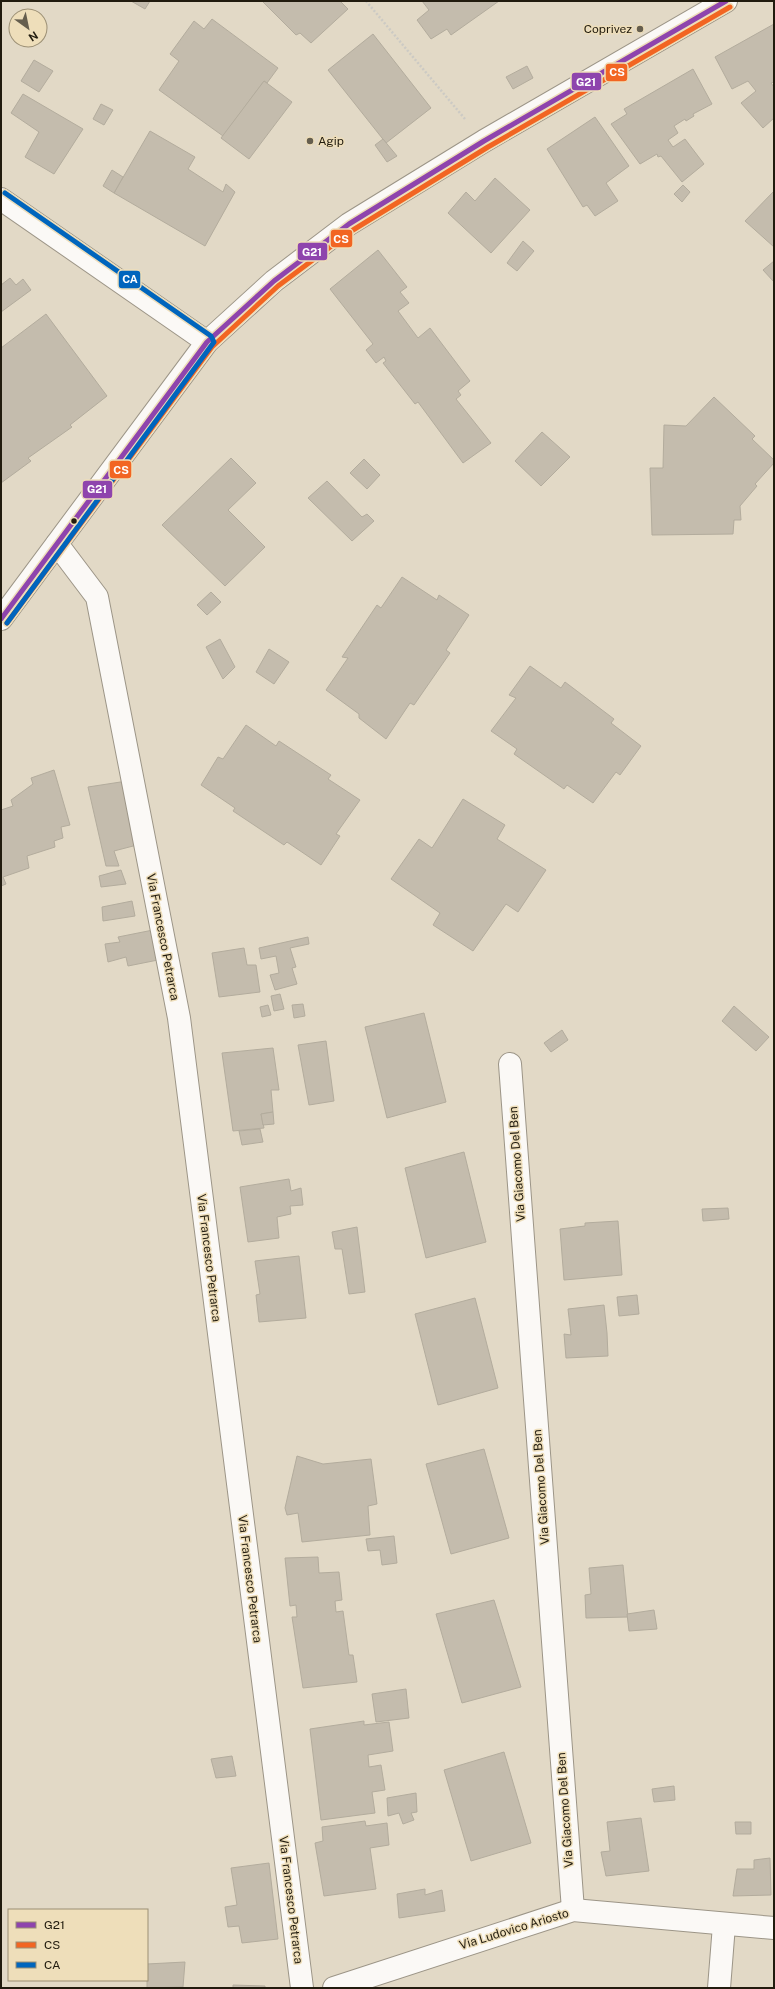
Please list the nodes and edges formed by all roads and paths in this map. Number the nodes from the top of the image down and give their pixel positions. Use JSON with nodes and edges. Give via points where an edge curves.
{"nodes":[{"id":1,"x":366,"y":1,"type":"edge"},
{"id":2,"x":726,"y":1,"type":"edge"},
{"id":3,"x":484,"y":141,"type":"junction"},
{"id":4,"x":1,"y":199,"type":"edge"},
{"id":5,"x":207,"y":342,"type":"junction"},
{"id":6,"x":58,"y":544,"type":"junction"},
{"id":7,"x":1,"y":620,"type":"edge"},
{"id":8,"x":510,"y":1064,"type":"dead end"},
{"id":9,"x":573,"y":1910,"type":"junction"},
{"id":10,"x":724,"y":1925,"type":"junction"},
{"id":11,"x":774,"y":1928,"type":"edge"},
{"id":12,"x":302,"y":1988,"type":"edge"},
{"id":13,"x":334,"y":1988,"type":"edge"},
{"id":14,"x":719,"y":1988,"type":"edge"}],
"edges":[{"from":1,"to":3,"type":"path"},
{"from":2,"to":3,"type":"street"},
{"from":3,"to":5,"type":"street","via":[[349,224],[274,281]]},
{"from":4,"to":5,"type":"street"},
{"from":5,"to":6,"type":"street"},
{"from":6,"to":7,"type":"street"},
{"from":6,"to":12,"type":"street","name":"Via Francesco Petrarca","via":[[97,597],[179,1018]]},
{"from":8,"to":9,"type":"street","name":"Via Giacomo Del Ben"},
{"from":9,"to":10,"type":"street","name":"Via Ludovico Ariosto"},
{"from":9,"to":13,"type":"street","name":"Via Ludovico Ariosto"},
{"from":10,"to":11,"type":"street","name":"Via Ludovico Ariosto"},
{"from":10,"to":14,"type":"street"}]}
